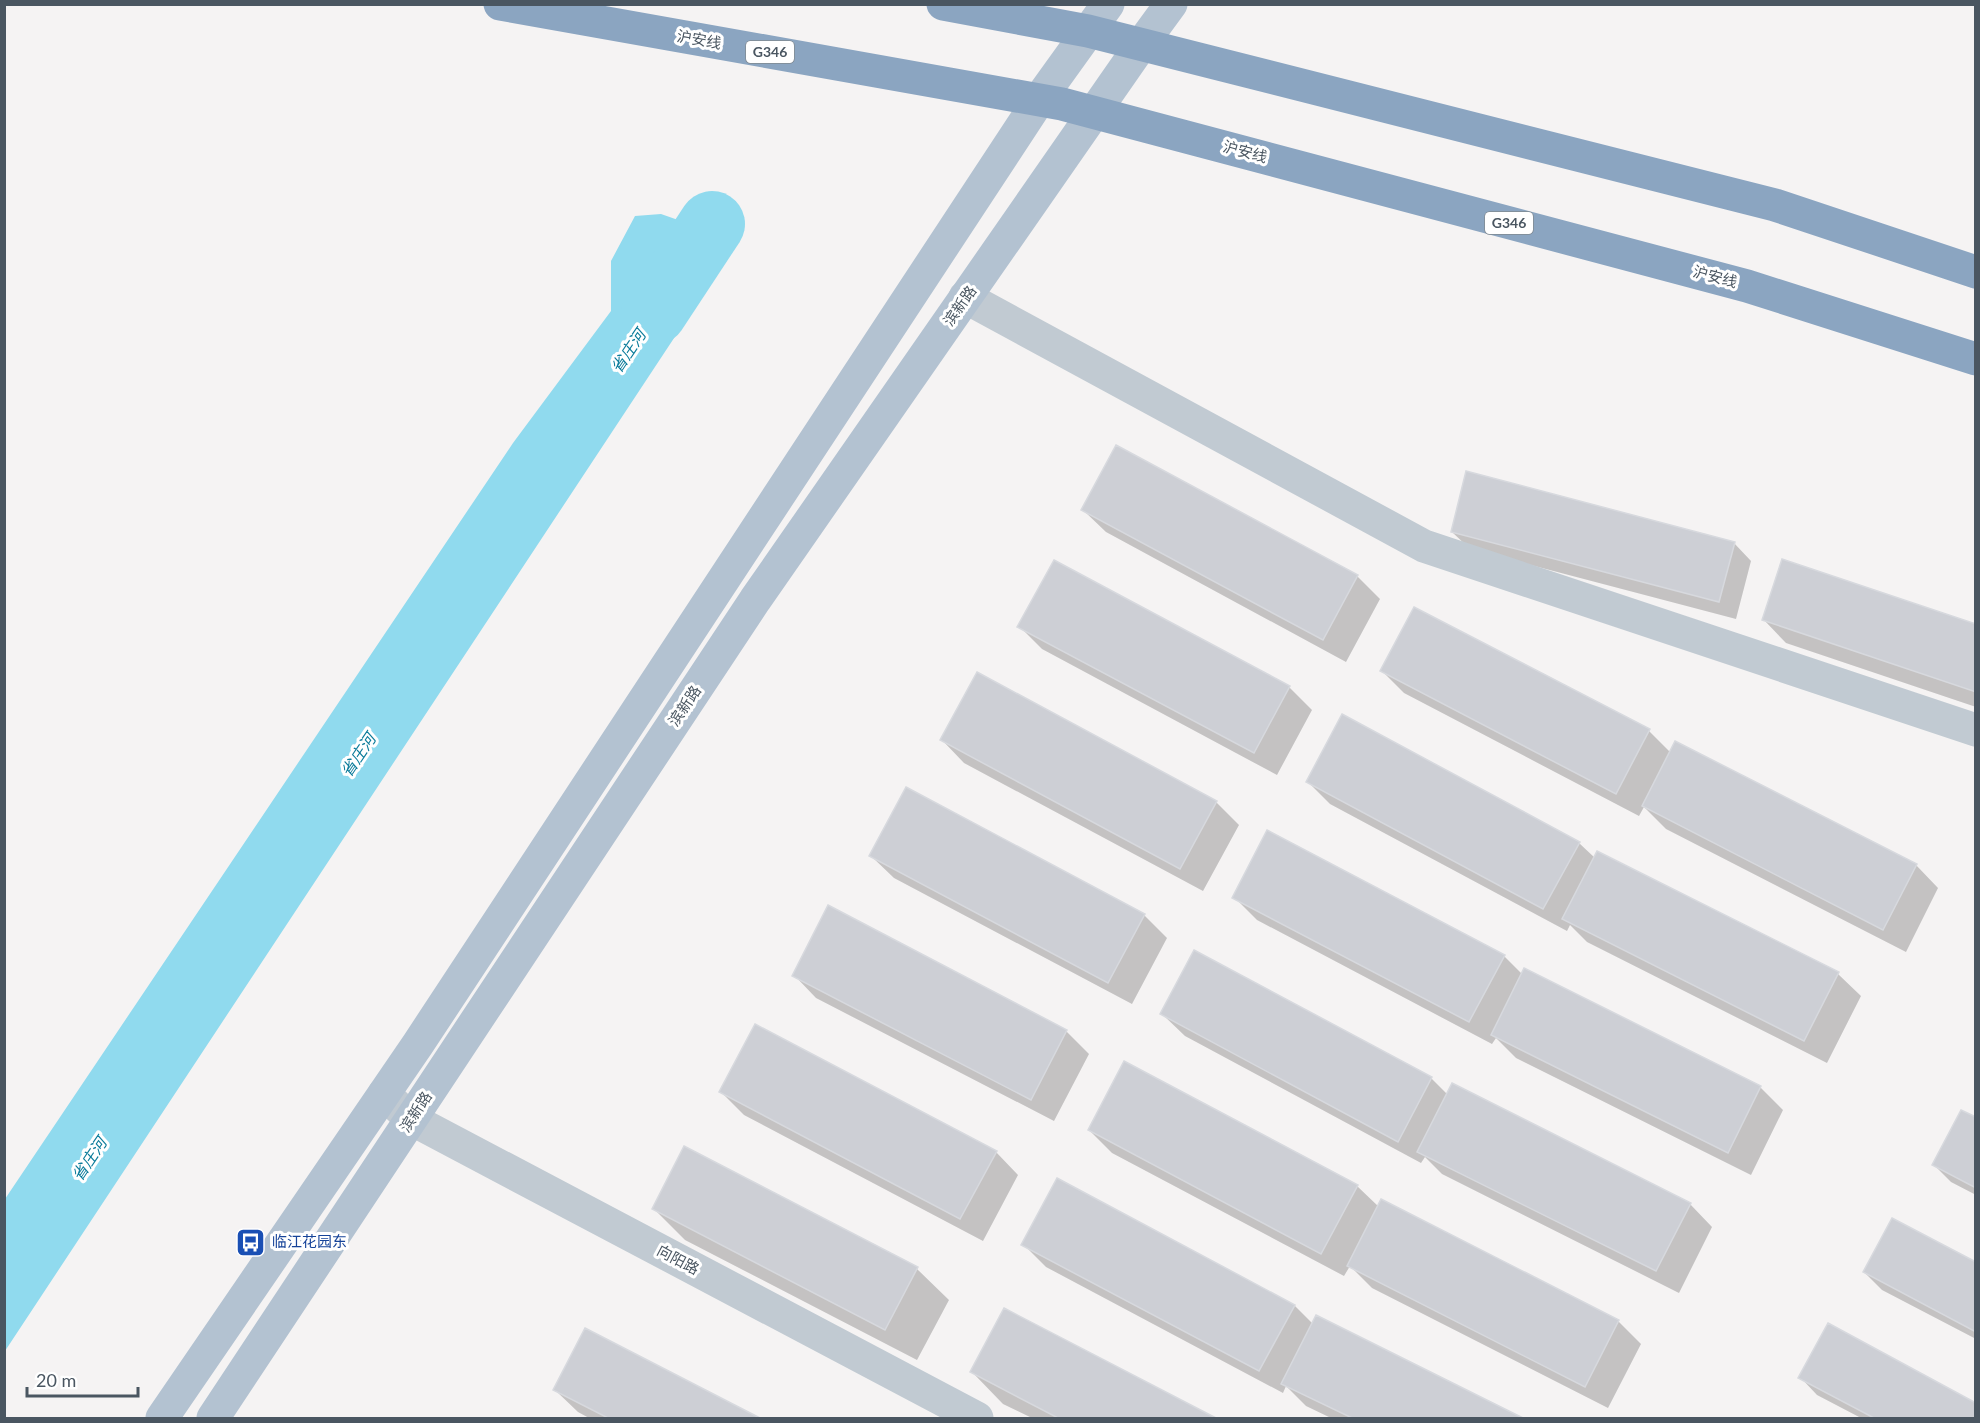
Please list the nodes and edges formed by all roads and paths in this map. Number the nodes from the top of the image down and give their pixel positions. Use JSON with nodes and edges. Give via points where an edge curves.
{"nodes":[{"id":1,"x":500,"y":4,"type":"edge"},
{"id":2,"x":943,"y":4,"type":"edge"},
{"id":3,"x":1108,"y":4,"type":"edge"},
{"id":4,"x":1172,"y":4,"type":"edge"},
{"id":5,"x":1088,"y":31,"type":"junction"},
{"id":6,"x":1141,"y":45,"type":"junction"},
{"id":7,"x":1039,"y":100,"type":"junction"},
{"id":8,"x":1094,"y":112,"type":"junction"},
{"id":9,"x":1976,"y":272,"type":"edge"},
{"id":10,"x":965,"y":297,"type":"junction"},
{"id":11,"x":1976,"y":359,"type":"edge"},
{"id":12,"x":1976,"y":730,"type":"edge"},
{"id":13,"x":384,"y":1094,"type":"junction"},
{"id":14,"x":411,"y":1119,"type":"junction"},
{"id":15,"x":162,"y":1419,"type":"edge"},
{"id":16,"x":213,"y":1419,"type":"edge"},
{"id":17,"x":977,"y":1419,"type":"edge"}],
"edges":[{"from":1,"to":7,"type":"highway","name":"沪安线","number":"G346"},
{"from":2,"to":5,"type":"highway"},
{"from":3,"to":5,"type":"main road"},
{"from":4,"to":6,"type":"main road","name":"滨新路"},
{"from":5,"to":6,"type":"highway"},
{"from":5,"to":7,"type":"main road"},
{"from":6,"to":8,"type":"main road","name":"滨新路"},
{"from":6,"to":9,"type":"highway","via":[[1775,205]]},
{"from":7,"to":8,"type":"highway","name":"沪安线","number":"G346"},
{"from":7,"to":13,"type":"main road"},
{"from":8,"to":10,"type":"main road","name":"滨新路"},
{"from":8,"to":11,"type":"highway","name":"沪安线","number":"G346","via":[[1747,286]]},
{"from":10,"to":12,"type":"street","via":[[1424,546]]},
{"from":10,"to":14,"type":"main road","name":"滨新路","via":[[755,600]]},
{"from":13,"to":14,"type":"street","name":"向阳路"},
{"from":13,"to":15,"type":"main road"},
{"from":14,"to":16,"type":"main road","name":"滨新路"},
{"from":14,"to":17,"type":"street","name":"向阳路"}]}
